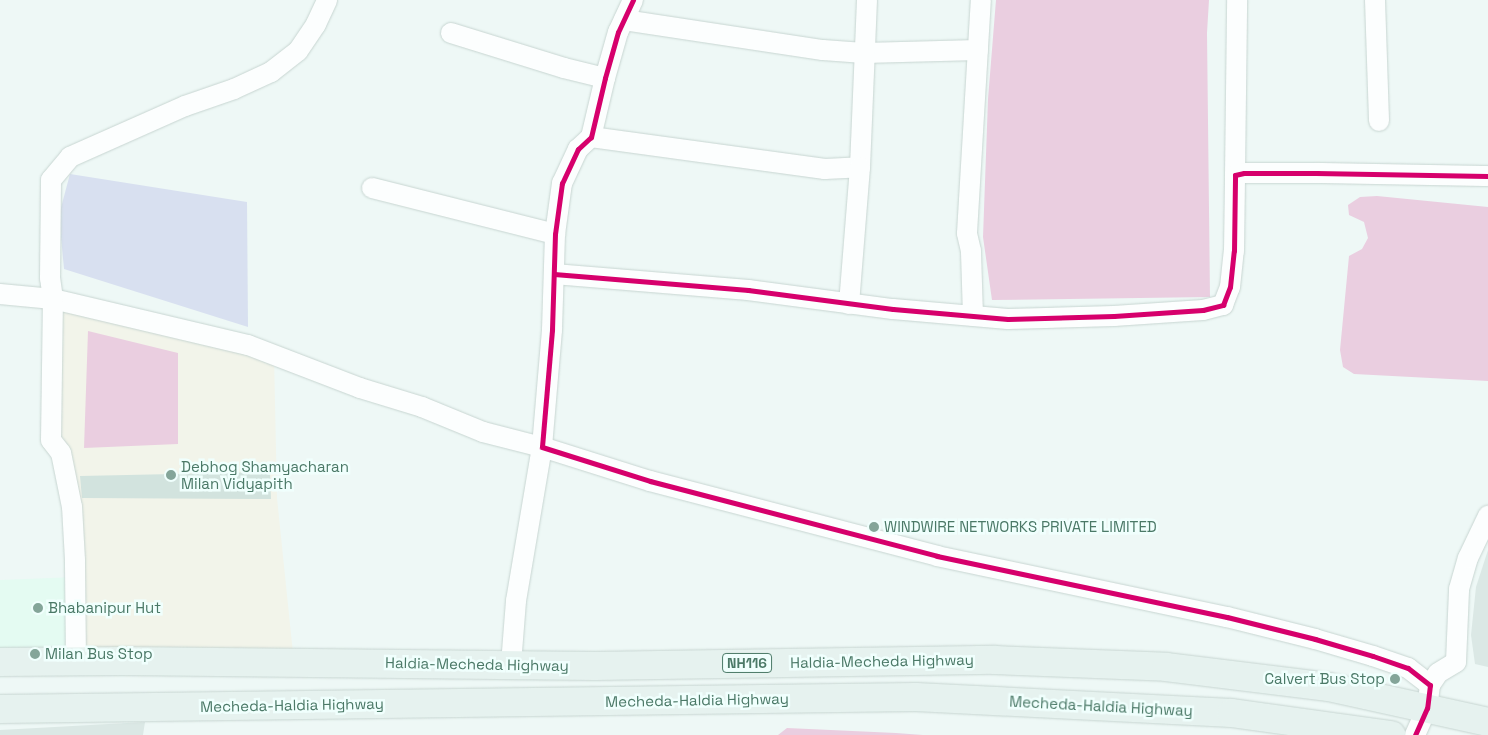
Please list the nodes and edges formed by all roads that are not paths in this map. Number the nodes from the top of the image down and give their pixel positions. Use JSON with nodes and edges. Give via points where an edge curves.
{"nodes":[{"id":1,"x":327,"y":0,"type":"edge"},
{"id":2,"x":633,"y":0,"type":"edge"},
{"id":3,"x":867,"y":0,"type":"edge"},
{"id":4,"x":981,"y":0,"type":"edge"},
{"id":5,"x":1237,"y":0,"type":"edge"},
{"id":6,"x":1375,"y":0,"type":"edge"},
{"id":7,"x":624,"y":20,"type":"junction"},
{"id":8,"x":451,"y":33,"type":"dead end"},
{"id":9,"x":978,"y":50,"type":"junction"},
{"id":10,"x":864,"y":53,"type":"junction"},
{"id":11,"x":605,"y":78,"type":"junction"},
{"id":12,"x":1379,"y":121,"type":"dead end"},
{"id":13,"x":591,"y":137,"type":"junction"},
{"id":14,"x":860,"y":167,"type":"junction"},
{"id":15,"x":1235,"y":175,"type":"junction"},
{"id":16,"x":1488,"y":176,"type":"edge"},
{"id":17,"x":372,"y":188,"type":"dead end"},
{"id":18,"x":555,"y":234,"type":"junction"},
{"id":19,"x":554,"y":274,"type":"junction"},
{"id":20,"x":0,"y":294,"type":"edge"},
{"id":21,"x":53,"y":299,"type":"junction"},
{"id":22,"x":849,"y":304,"type":"junction"},
{"id":23,"x":973,"y":316,"type":"junction"},
{"id":24,"x":542,"y":447,"type":"junction"},
{"id":25,"x":1488,"y":516,"type":"edge"},
{"id":26,"x":76,"y":661,"type":"junction"},
{"id":27,"x":0,"y":662,"type":"edge"},
{"id":28,"x":511,"y":665,"type":"junction"},
{"id":29,"x":1428,"y":697,"type":"junction"},
{"id":30,"x":0,"y":709,"type":"edge"},
{"id":31,"x":1488,"y":722,"type":"edge"},
{"id":32,"x":1391,"y":735,"type":"edge"},
{"id":33,"x":1414,"y":735,"type":"edge"}],
"edges":[{"from":1,"to":21,"type":"street","via":[[298,51],[270,72],[70,157],[51,180],[50,278]]},
{"from":2,"to":7,"type":"street"},
{"from":3,"to":10,"type":"street"},
{"from":4,"to":9,"type":"street"},
{"from":5,"to":15,"type":"street"},
{"from":6,"to":12,"type":"street"},
{"from":7,"to":10,"type":"street","via":[[823,50]]},
{"from":7,"to":11,"type":"street"},
{"from":8,"to":11,"type":"street"},
{"from":9,"to":10,"type":"street"},
{"from":9,"to":23,"type":"street","via":[[967,233]]},
{"from":10,"to":14,"type":"street"},
{"from":11,"to":13,"type":"street"},
{"from":13,"to":14,"type":"street","via":[[824,169]]},
{"from":13,"to":18,"type":"street","via":[[578,149],[562,183]]},
{"from":14,"to":22,"type":"street"},
{"from":15,"to":16,"type":"street"},
{"from":15,"to":23,"type":"street","via":[[1234,251],[1230,287],[1223,305],[1203,310],[1114,316],[1008,319]]},
{"from":17,"to":18,"type":"street"},
{"from":18,"to":19,"type":"street"},
{"from":19,"to":22,"type":"street","via":[[748,290]]},
{"from":19,"to":24,"type":"street"},
{"from":20,"to":21,"type":"street"},
{"from":21,"to":24,"type":"street","via":[[248,345],[483,432]]},
{"from":21,"to":26,"type":"street","via":[[51,440],[61,453],[72,507],[76,560]]},
{"from":22,"to":23,"type":"street"},
{"from":24,"to":28,"type":"street","via":[[516,601]]},
{"from":24,"to":29,"type":"street","via":[[650,481],[937,556],[1315,638],[1408,668]]},
{"from":25,"to":29,"type":"street","via":[[1468,558],[1459,589],[1456,662],[1438,673]]},
{"from":26,"to":27,"type":"highway","name":"Haldia-Mecheda Highway","number":"NH116"},
{"from":26,"to":28,"type":"highway","name":"Haldia-Mecheda Highway","number":"NH116"},
{"from":28,"to":29,"type":"highway","name":"Haldia-Mecheda Highway","number":"NH116","via":[[995,660],[1166,667]]},
{"from":29,"to":31,"type":"highway","name":"Haldia-Mecheda Highway","number":"NH116"},
{"from":29,"to":33,"type":"street"},
{"from":30,"to":32,"type":"highway","name":"Mecheda-Haldia Highway","via":[[916,697],[1232,713]]}]}
